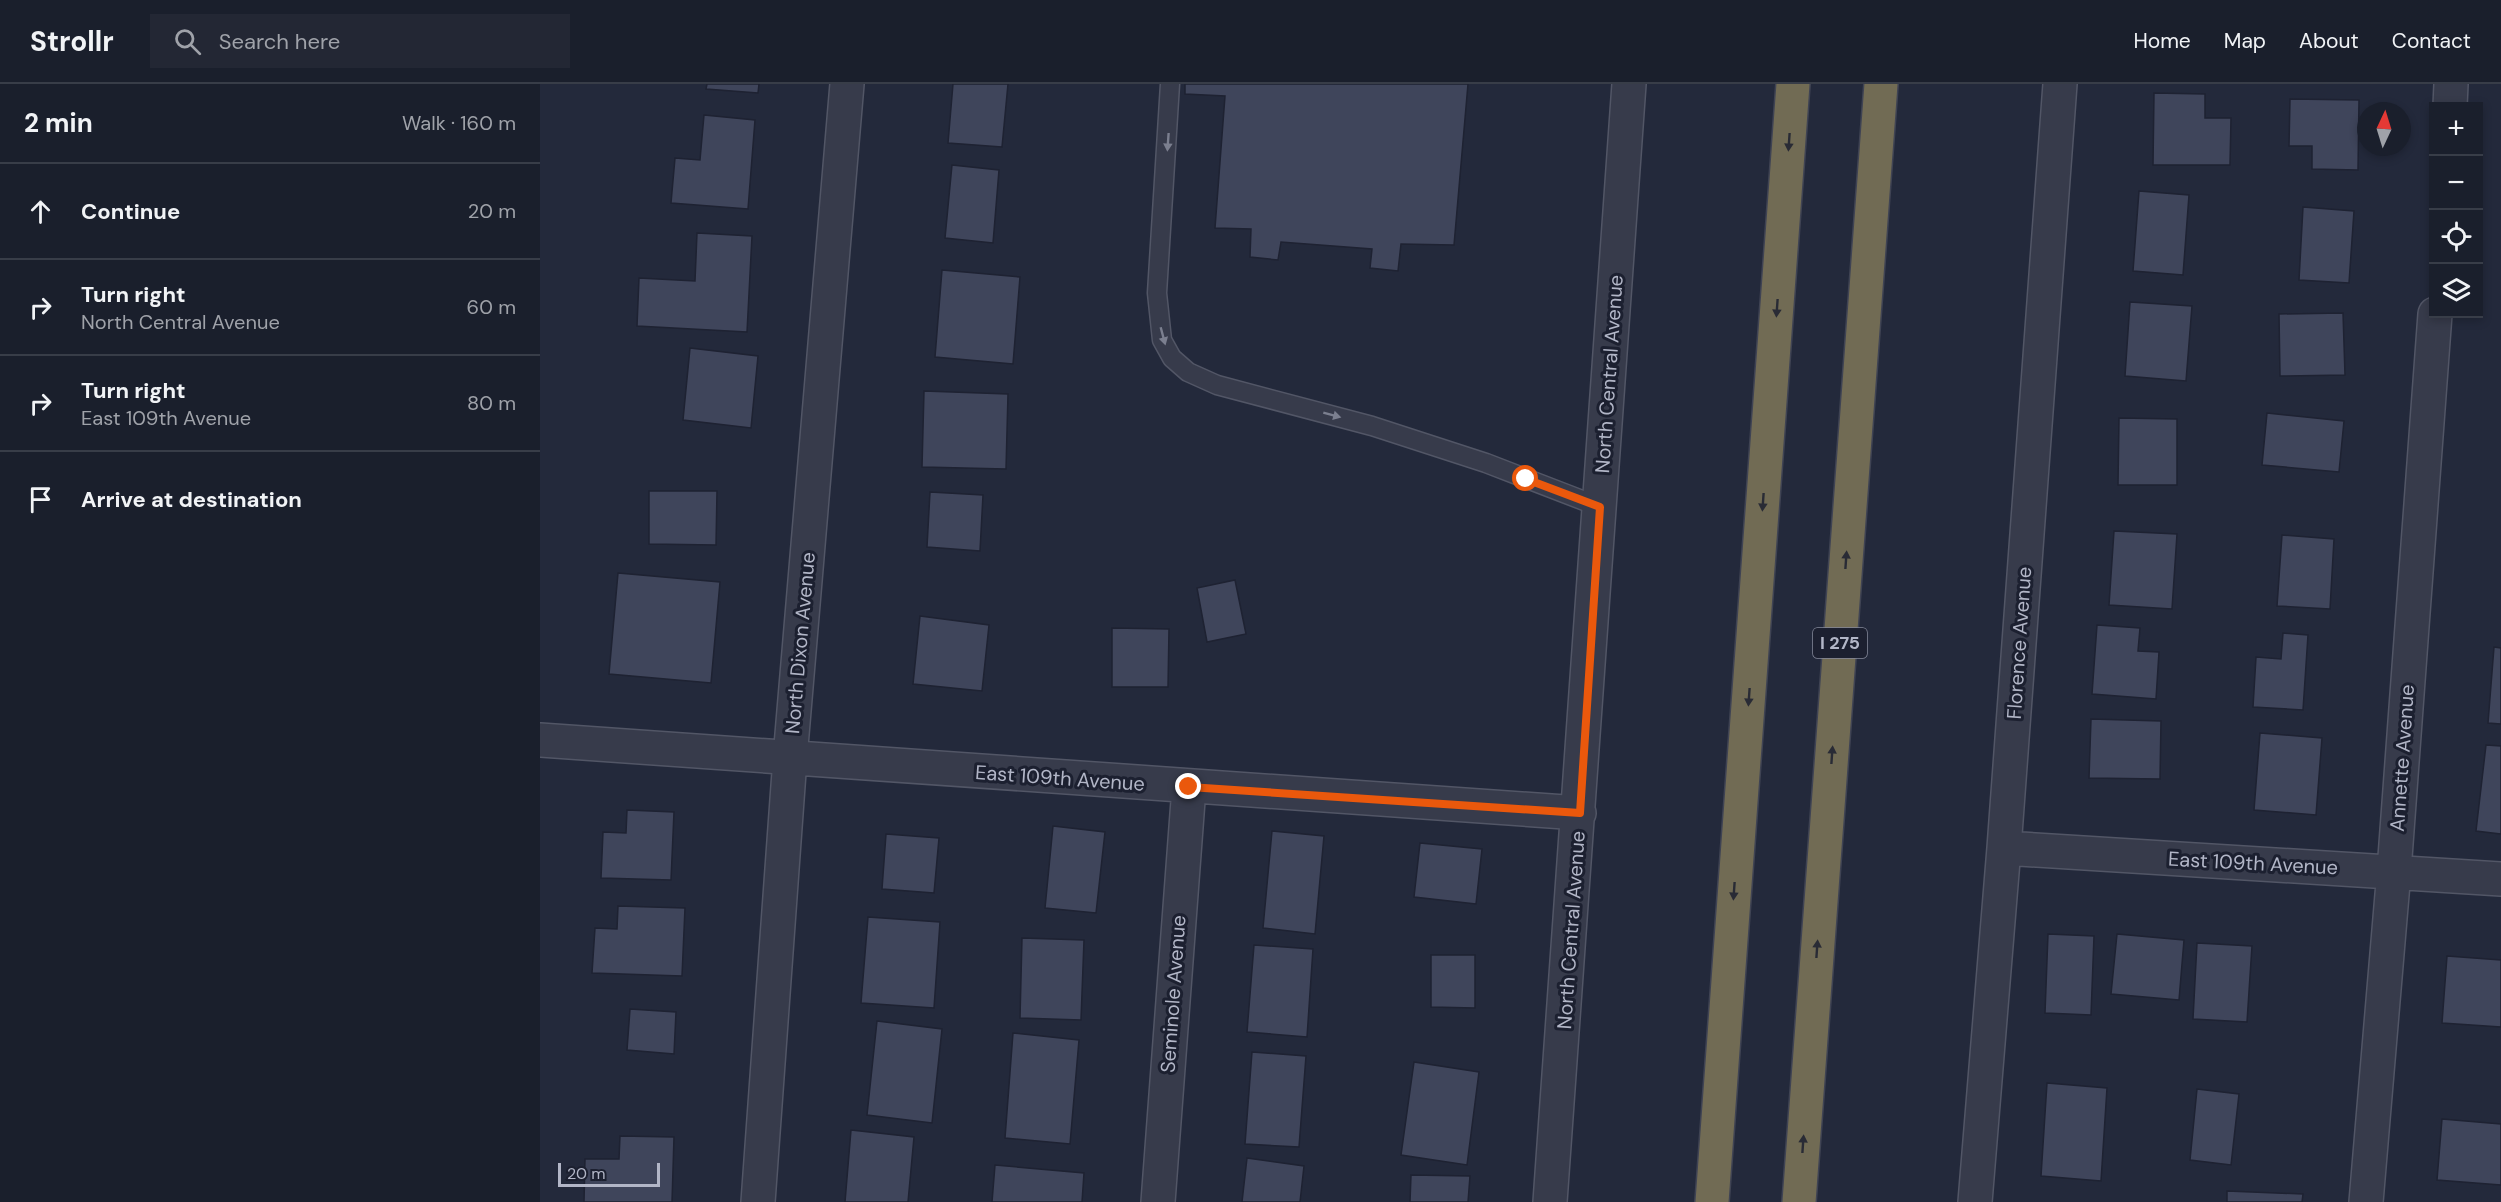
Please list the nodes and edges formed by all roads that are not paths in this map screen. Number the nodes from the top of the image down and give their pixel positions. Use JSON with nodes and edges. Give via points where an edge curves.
{"nodes":[{"id":1,"x":847,"y":84,"type":"edge"},
{"id":2,"x":1170,"y":84,"type":"edge"},
{"id":3,"x":1629,"y":84,"type":"edge"},
{"id":4,"x":1793,"y":84,"type":"edge"},
{"id":5,"x":1881,"y":84,"type":"edge"},
{"id":6,"x":2060,"y":84,"type":"edge"},
{"id":7,"x":2451,"y":84,"type":"edge"},
{"id":8,"x":2450,"y":102,"type":"edge"},
{"id":9,"x":2435,"y":318,"type":"edge"},
{"id":10,"x":1600,"y":507,"type":"junction"},
{"id":11,"x":540,"y":740,"type":"edge"},
{"id":12,"x":790,"y":758,"type":"junction"},
{"id":13,"x":1189,"y":787,"type":"junction"},
{"id":14,"x":1580,"y":813,"type":"junction"},
{"id":15,"x":2004,"y":848,"type":"junction"},
{"id":16,"x":2394,"y":871,"type":"junction"},
{"id":17,"x":2501,"y":879,"type":"edge"},
{"id":18,"x":758,"y":1202,"type":"edge"},
{"id":19,"x":1158,"y":1202,"type":"edge"},
{"id":20,"x":1550,"y":1202,"type":"edge"},
{"id":21,"x":1712,"y":1202,"type":"edge"},
{"id":22,"x":1799,"y":1202,"type":"edge"},
{"id":23,"x":1975,"y":1202,"type":"edge"},
{"id":24,"x":2366,"y":1202,"type":"edge"}],
"edges":[{"from":1,"to":12,"type":"street","name":"North Dixon Avenue"},
{"from":2,"to":10,"type":"lane","one_way":true,"via":[[1157,293],[1162,340],[1172,358],[1188,372],[1217,385],[1372,426],[1486,463]]},
{"from":3,"to":10,"type":"street","name":"North Central Avenue"},
{"from":4,"to":21,"type":"highway","one_way":true},
{"from":22,"to":5,"type":"highway","number":"I 275","one_way":true},
{"from":6,"to":15,"type":"street","name":"Florence Avenue"},
{"from":7,"to":8,"type":"street"},
{"from":9,"to":16,"type":"street","name":"Annette Avenue"},
{"from":10,"to":14,"type":"street","name":"North Central Avenue"},
{"from":11,"to":12,"type":"street","name":"East 109th Avenue"},
{"from":12,"to":13,"type":"street","name":"East 109th Avenue"},
{"from":12,"to":18,"type":"street","name":"North Dixon Avenue"},
{"from":13,"to":14,"type":"street","name":"East 109th Avenue"},
{"from":13,"to":19,"type":"street","name":"Seminole Avenue"},
{"from":14,"to":20,"type":"street","name":"North Central Avenue"},
{"from":15,"to":16,"type":"street","name":"East 109th Avenue"},
{"from":15,"to":23,"type":"street","name":"Florence Avenue"},
{"from":16,"to":17,"type":"street","name":"East 109th Avenue"},
{"from":16,"to":24,"type":"street","name":"Annette Avenue"}]}
